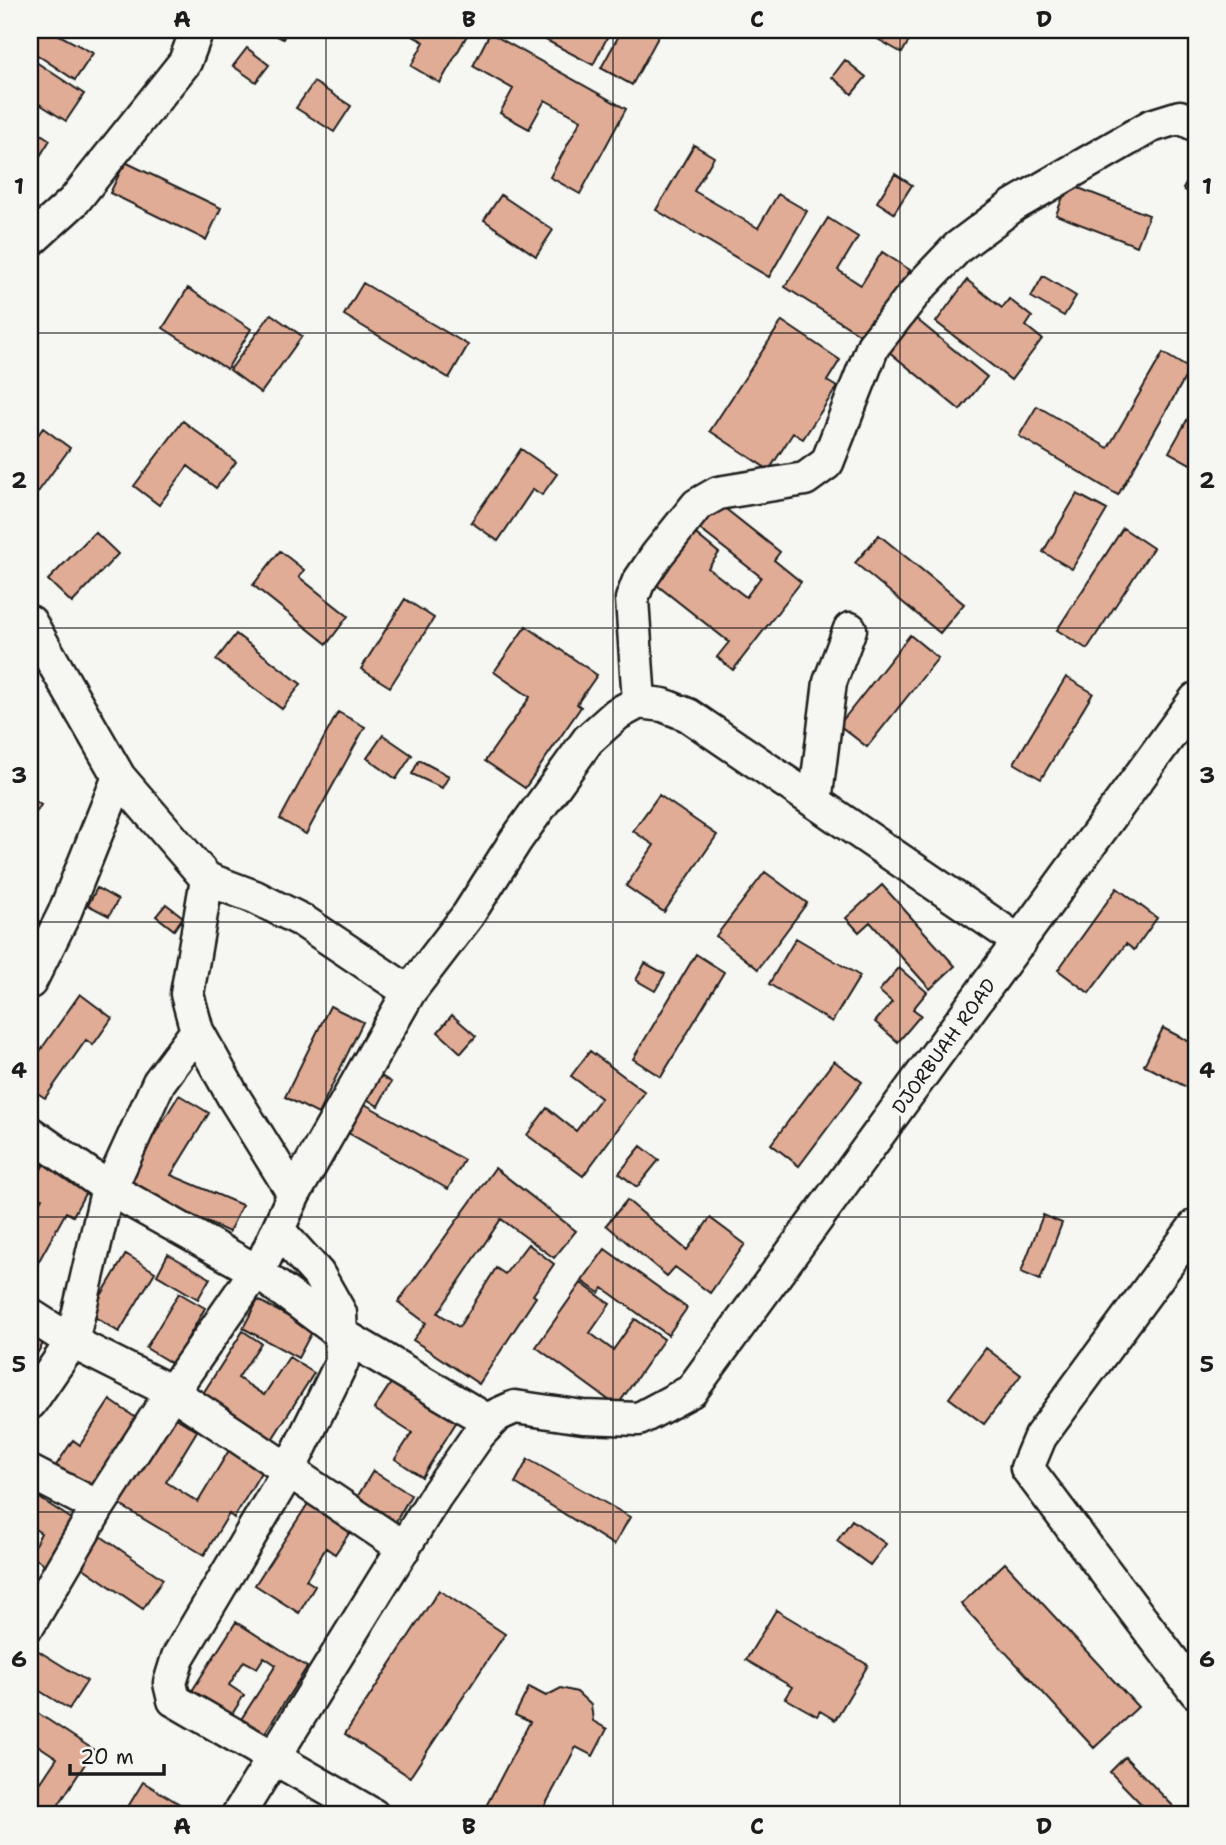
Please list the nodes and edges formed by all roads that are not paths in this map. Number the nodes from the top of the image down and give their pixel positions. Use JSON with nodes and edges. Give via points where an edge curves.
{"nodes":[{"id":1,"x":197,"y":30,"type":"edge"},
{"id":2,"x":1196,"y":125,"type":"edge"},
{"id":3,"x":30,"y":240,"type":"edge"},
{"id":4,"x":30,"y":622,"type":"edge"},
{"id":5,"x":850,"y":629,"type":"dead end"},
{"id":6,"x":1196,"y":699,"type":"edge"},
{"id":7,"x":639,"y":702,"type":"junction"},
{"id":8,"x":119,"y":777,"type":"junction"},
{"id":9,"x":815,"y":802,"type":"junction"},
{"id":10,"x":207,"y":878,"type":"junction"},
{"id":11,"x":39,"y":935,"type":"edge"},
{"id":12,"x":1020,"y":942,"type":"junction"},
{"id":13,"x":30,"y":982,"type":"edge"},
{"id":14,"x":409,"y":992,"type":"junction"},
{"id":15,"x":197,"y":1031,"type":"junction"},
{"id":16,"x":30,"y":1133,"type":"edge"},
{"id":17,"x":110,"y":1189,"type":"junction"},
{"id":18,"x":294,"y":1194,"type":"junction"},
{"id":19,"x":1196,"y":1225,"type":"edge"},
{"id":20,"x":278,"y":1230,"type":"junction"},
{"id":21,"x":256,"y":1271,"type":"junction"},
{"id":22,"x":30,"y":1315,"type":"edge"},
{"id":23,"x":341,"y":1334,"type":"junction"},
{"id":24,"x":72,"y":1342,"type":"junction"},
{"id":25,"x":172,"y":1392,"type":"junction"},
{"id":26,"x":30,"y":1404,"type":"edge"},
{"id":27,"x":490,"y":1422,"type":"junction"},
{"id":28,"x":289,"y":1470,"type":"junction"},
{"id":29,"x":30,"y":1472,"type":"edge"},
{"id":30,"x":98,"y":1507,"type":"junction"},
{"id":31,"x":404,"y":1548,"type":"junction"},
{"id":32,"x":30,"y":1623,"type":"edge"},
{"id":33,"x":1196,"y":1692,"type":"edge"},
{"id":34,"x":274,"y":1758,"type":"junction"},
{"id":35,"x":238,"y":1815,"type":"edge"},
{"id":36,"x":373,"y":1815,"type":"edge"}],
"edges":[{"from":1,"to":3,"type":"street","via":[[185,62],[74,201]]},
{"from":2,"to":7,"type":"street","via":[[1180,117],[1150,126],[1013,205],[958,247],[873,346],[827,463],[805,479],[718,493],[697,505],[638,583],[632,599]]},
{"from":4,"to":8,"type":"street"},
{"from":5,"to":9,"type":"street","via":[[830,682]]},
{"from":6,"to":12,"type":"street","name":"DJORBUAH ROAD"},
{"from":7,"to":9,"type":"street","via":[[688,715]]},
{"from":7,"to":14,"type":"street","via":[[617,714],[588,740],[468,915]]},
{"from":8,"to":10,"type":"street"},
{"from":8,"to":11,"type":"street","via":[[64,914]]},
{"from":9,"to":12,"type":"street"},
{"from":10,"to":14,"type":"street","via":[[303,921]]},
{"from":10,"to":15,"type":"street","via":[[187,994]]},
{"from":11,"to":13,"type":"street"},
{"from":12,"to":27,"type":"street","name":"DJORBUAH ROAD","via":[[691,1391],[639,1419],[515,1407]]},
{"from":14,"to":18,"type":"street"},
{"from":15,"to":17,"type":"street","via":[[159,1082]]},
{"from":15,"to":18,"type":"street"},
{"from":16,"to":17,"type":"street"},
{"from":17,"to":21,"type":"street"},
{"from":17,"to":24,"type":"street"},
{"from":18,"to":20,"type":"street"},
{"from":19,"to":33,"type":"street","via":[[1040,1437],[1027,1468]]},
{"from":20,"to":21,"type":"street"},
{"from":20,"to":23,"type":"street","via":[[318,1274],[340,1313]]},
{"from":21,"to":23,"type":"street"},
{"from":21,"to":25,"type":"street"},
{"from":22,"to":24,"type":"street"},
{"from":23,"to":27,"type":"street"},
{"from":23,"to":28,"type":"street","via":[[342,1362]]},
{"from":24,"to":25,"type":"street"},
{"from":24,"to":26,"type":"street"},
{"from":25,"to":28,"type":"street"},
{"from":25,"to":30,"type":"street"},
{"from":27,"to":31,"type":"street"},
{"from":28,"to":31,"type":"street"},
{"from":28,"to":34,"type":"street","via":[[178,1657],[170,1683],[174,1700]]},
{"from":29,"to":30,"type":"street"},
{"from":30,"to":32,"type":"street"},
{"from":31,"to":34,"type":"street"},
{"from":34,"to":35,"type":"street"},
{"from":34,"to":36,"type":"street"}]}
